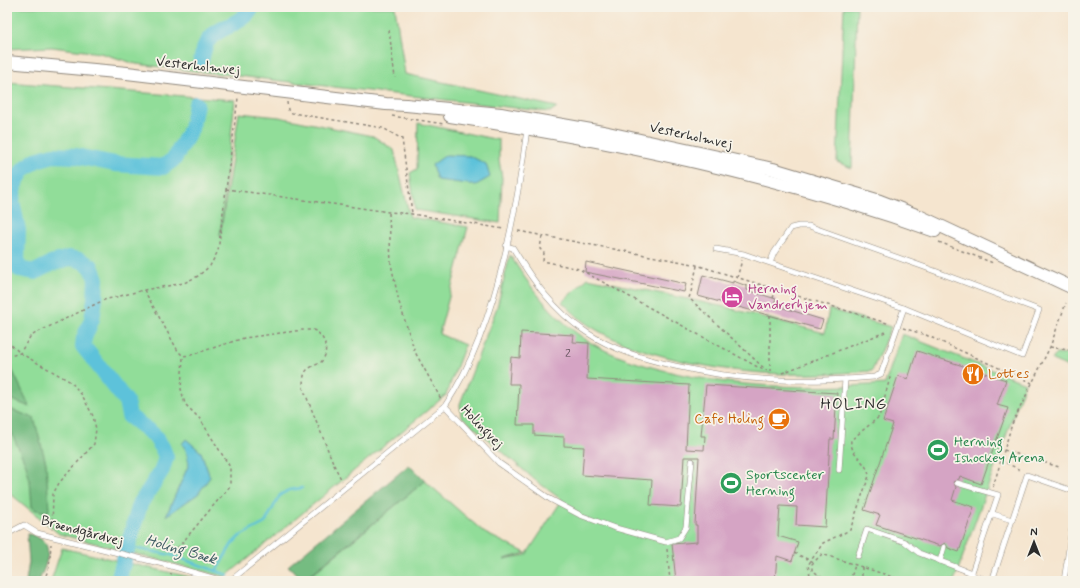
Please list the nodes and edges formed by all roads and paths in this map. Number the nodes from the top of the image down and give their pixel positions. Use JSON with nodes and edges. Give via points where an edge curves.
{"nodes":[{"id":1,"x":388,"y":30,"type":"dead end"},
{"id":2,"x":7,"y":62,"type":"edge"},
{"id":3,"x":395,"y":78,"type":"dead end"},
{"id":4,"x":238,"y":96,"type":"dead end"},
{"id":5,"x":294,"y":103,"type":"dead end"},
{"id":6,"x":388,"y":110,"type":"junction"},
{"id":7,"x":528,"y":123,"type":"junction"},
{"id":8,"x":445,"y":125,"type":"dead end"},
{"id":9,"x":226,"y":189,"type":"junction"},
{"id":10,"x":389,"y":212,"type":"junction"},
{"id":11,"x":412,"y":214,"type":"junction"},
{"id":12,"x":510,"y":230,"type":"junction"},
{"id":13,"x":542,"y":236,"type":"junction"},
{"id":14,"x":938,"y":241,"type":"dead end"},
{"id":15,"x":506,"y":246,"type":"junction"},
{"id":16,"x":716,"y":249,"type":"dead end"},
{"id":17,"x":744,"y":254,"type":"junction"},
{"id":18,"x":770,"y":263,"type":"junction"},
{"id":19,"x":993,"y":263,"type":"dead end"},
{"id":20,"x":697,"y":265,"type":"junction"},
{"id":21,"x":737,"y":278,"type":"junction"},
{"id":22,"x":1073,"y":288,"type":"edge"},
{"id":23,"x":776,"y":289,"type":"junction"},
{"id":24,"x":144,"y":290,"type":"junction"},
{"id":25,"x":691,"y":292,"type":"dead end"},
{"id":26,"x":690,"y":295,"type":"dead end"},
{"id":27,"x":773,"y":298,"type":"dead end"},
{"id":28,"x":1066,"y":303,"type":"dead end"},
{"id":29,"x":904,"y":308,"type":"junction"},
{"id":30,"x":770,"y":314,"type":"dead end"},
{"id":31,"x":896,"y":326,"type":"junction"},
{"id":32,"x":7,"y":341,"type":"edge"},
{"id":33,"x":1050,"y":348,"type":"junction"},
{"id":34,"x":1073,"y":351,"type":"edge"},
{"id":35,"x":20,"y":353,"type":"junction"},
{"id":36,"x":183,"y":356,"type":"junction"},
{"id":37,"x":7,"y":358,"type":"edge"},
{"id":38,"x":770,"y":374,"type":"junction"},
{"id":39,"x":881,"y":374,"type":"junction"},
{"id":40,"x":844,"y":379,"type":"junction"},
{"id":41,"x":1032,"y":383,"type":"junction"},
{"id":42,"x":445,"y":406,"type":"junction"},
{"id":43,"x":1004,"y":450,"type":"junction"},
{"id":44,"x":692,"y":460,"type":"dead end"},
{"id":45,"x":1001,"y":460,"type":"junction"},
{"id":46,"x":1059,"y":467,"type":"dead end"},
{"id":47,"x":839,"y":470,"type":"dead end"},
{"id":48,"x":1027,"y":476,"type":"junction"},
{"id":49,"x":957,"y":483,"type":"dead end"},
{"id":50,"x":345,"y":486,"type":"junction"},
{"id":51,"x":1073,"y":491,"type":"edge"},
{"id":52,"x":991,"y":493,"type":"junction"},
{"id":53,"x":993,"y":514,"type":"junction"},
{"id":54,"x":1012,"y":520,"type":"junction"},
{"id":55,"x":1073,"y":522,"type":"edge"},
{"id":56,"x":7,"y":534,"type":"edge"},
{"id":57,"x":52,"y":537,"type":"junction"},
{"id":58,"x":666,"y":542,"type":"junction"},
{"id":59,"x":944,"y":547,"type":"dead end"},
{"id":60,"x":794,"y":554,"type":"dead end"},
{"id":61,"x":858,"y":556,"type":"joint"},
{"id":62,"x":173,"y":558,"type":"dead end"},
{"id":63,"x":940,"y":560,"type":"junction"},
{"id":64,"x":810,"y":561,"type":"junction"},
{"id":65,"x":814,"y":562,"type":"junction"},
{"id":66,"x":856,"y":565,"type":"junction"},
{"id":67,"x":862,"y":567,"type":"junction"},
{"id":68,"x":818,"y":574,"type":"junction"},
{"id":69,"x":972,"y":574,"type":"junction"},
{"id":70,"x":44,"y":581,"type":"edge"},
{"id":71,"x":223,"y":581,"type":"edge"},
{"id":72,"x":230,"y":581,"type":"edge"},
{"id":73,"x":670,"y":581,"type":"edge"},
{"id":74,"x":811,"y":581,"type":"edge"},
{"id":75,"x":818,"y":581,"type":"edge"},
{"id":76,"x":827,"y":581,"type":"edge"},
{"id":77,"x":850,"y":581,"type":"edge"},
{"id":78,"x":862,"y":581,"type":"edge"},
{"id":79,"x":905,"y":581,"type":"edge"},
{"id":80,"x":970,"y":581,"type":"edge"},
{"id":81,"x":991,"y":581,"type":"edge"},
{"id":82,"x":1064,"y":581,"type":"edge"}],
"edges":[{"from":1,"to":3,"type":"path"},
{"from":2,"to":6,"type":"street","name":"Vesterholmvej","via":[[135,74]]},
{"from":4,"to":9,"type":"path"},
{"from":5,"to":11,"type":"path","via":[[287,102],[288,110],[292,113],[383,128],[402,139]]},
{"from":6,"to":7,"type":"street","name":"Vesterholmvej","via":[[472,111]]},
{"from":6,"to":8,"type":"path"},
{"from":7,"to":12,"type":"lane"},
{"from":7,"to":22,"type":"street","name":"Vesterholmvej","via":[[698,152],[780,171],[880,201],[919,216]]},
{"from":9,"to":10,"type":"path"},
{"from":9,"to":24,"type":"path","via":[[218,250],[210,266],[184,283]]},
{"from":10,"to":11,"type":"path"},
{"from":10,"to":42,"type":"path","via":[[391,264],[399,302],[415,352]]},
{"from":11,"to":12,"type":"path"},
{"from":12,"to":13,"type":"path"},
{"from":12,"to":15,"type":"lane"},
{"from":13,"to":20,"type":"path"},
{"from":13,"to":38,"type":"path","via":[[540,249],[544,252],[543,261],[579,268]]},
{"from":14,"to":19,"type":"path"},
{"from":15,"to":40,"type":"lane","via":[[514,248],[539,288],[561,311],[585,332],[616,349],[650,361],[727,376],[769,381]]},
{"from":15,"to":42,"type":"lane","via":[[489,311],[474,351],[459,385]]},
{"from":16,"to":17,"type":"lane"},
{"from":17,"to":18,"type":"lane"},
{"from":17,"to":21,"type":"path"},
{"from":18,"to":29,"type":"lane"},
{"from":18,"to":29,"type":"lane","via":[[790,228],[809,226],[1039,310],[1022,356]]},
{"from":20,"to":21,"type":"path"},
{"from":20,"to":25,"type":"path"},
{"from":21,"to":23,"type":"path"},
{"from":23,"to":27,"type":"path"},
{"from":23,"to":31,"type":"path"},
{"from":24,"to":35,"type":"path","via":[[104,300],[36,333],[30,337]]},
{"from":24,"to":36,"type":"path"},
{"from":26,"to":38,"type":"path","via":[[689,298]]},
{"from":28,"to":33,"type":"path"},
{"from":29,"to":31,"type":"lane"},
{"from":30,"to":38,"type":"path"},
{"from":31,"to":38,"type":"path","via":[[892,330],[781,373]]},
{"from":31,"to":39,"type":"lane"},
{"from":31,"to":41,"type":"path","via":[[926,335]]},
{"from":32,"to":35,"type":"path"},
{"from":33,"to":34,"type":"path"},
{"from":33,"to":41,"type":"path"},
{"from":35,"to":37,"type":"path"},
{"from":35,"to":57,"type":"path","via":[[71,382],[82,395],[93,416],[96,429],[94,444],[59,483],[53,494]]},
{"from":36,"to":50,"type":"path","via":[[244,338],[313,330],[324,342],[326,350],[320,362],[307,370],[303,388]]},
{"from":36,"to":62,"type":"path","via":[[181,389],[185,404],[200,419],[230,467],[230,486],[176,550]]},
{"from":39,"to":40,"type":"lane"},
{"from":39,"to":64,"type":"path","via":[[890,378],[879,417],[851,440],[852,448],[869,476],[850,530],[823,543]]},
{"from":40,"to":47,"type":"lane"},
{"from":41,"to":43,"type":"path","via":[[1012,424]]},
{"from":42,"to":50,"type":"lane","name":"Holingvej"},
{"from":42,"to":58,"type":"lane","name":"Holingvej","via":[[499,463],[550,499],[580,515],[612,527]]},
{"from":43,"to":45,"type":"path"},
{"from":43,"to":46,"type":"path"},
{"from":44,"to":58,"type":"lane","via":[[686,527],[679,538]]},
{"from":45,"to":48,"type":"path"},
{"from":45,"to":52,"type":"path"},
{"from":48,"to":51,"type":"lane"},
{"from":48,"to":54,"type":"lane"},
{"from":49,"to":52,"type":"lane"},
{"from":50,"to":72,"type":"lane","name":"Holingvej"},
{"from":52,"to":53,"type":"lane","via":[[998,495]]},
{"from":53,"to":54,"type":"lane"},
{"from":53,"to":69,"type":"lane"},
{"from":54,"to":81,"type":"lane"},
{"from":55,"to":82,"type":"lane"},
{"from":56,"to":57,"type":"lane","name":"Brændgårdvej","via":[[24,525],[37,533]]},
{"from":57,"to":70,"type":"path"},
{"from":57,"to":71,"type":"lane","name":"Brændgårdvej"},
{"from":58,"to":73,"type":"path"},
{"from":59,"to":63,"type":"lane"},
{"from":60,"to":64,"type":"path"},
{"from":61,"to":63,"type":"lane","via":[[867,529],[905,542],[919,554]]},
{"from":61,"to":66,"type":"path"},
{"from":63,"to":69,"type":"lane"},
{"from":64,"to":65,"type":"path"},
{"from":64,"to":74,"type":"path","via":[[808,570]]},
{"from":65,"to":66,"type":"path","via":[[822,554]]},
{"from":65,"to":68,"type":"path","via":[[812,570]]},
{"from":66,"to":67,"type":"path"},
{"from":66,"to":77,"type":"path"},
{"from":67,"to":78,"type":"path"},
{"from":67,"to":79,"type":"path"},
{"from":68,"to":75,"type":"path"},
{"from":68,"to":76,"type":"path"},
{"from":69,"to":80,"type":"lane"},
{"from":69,"to":81,"type":"lane"}]}
